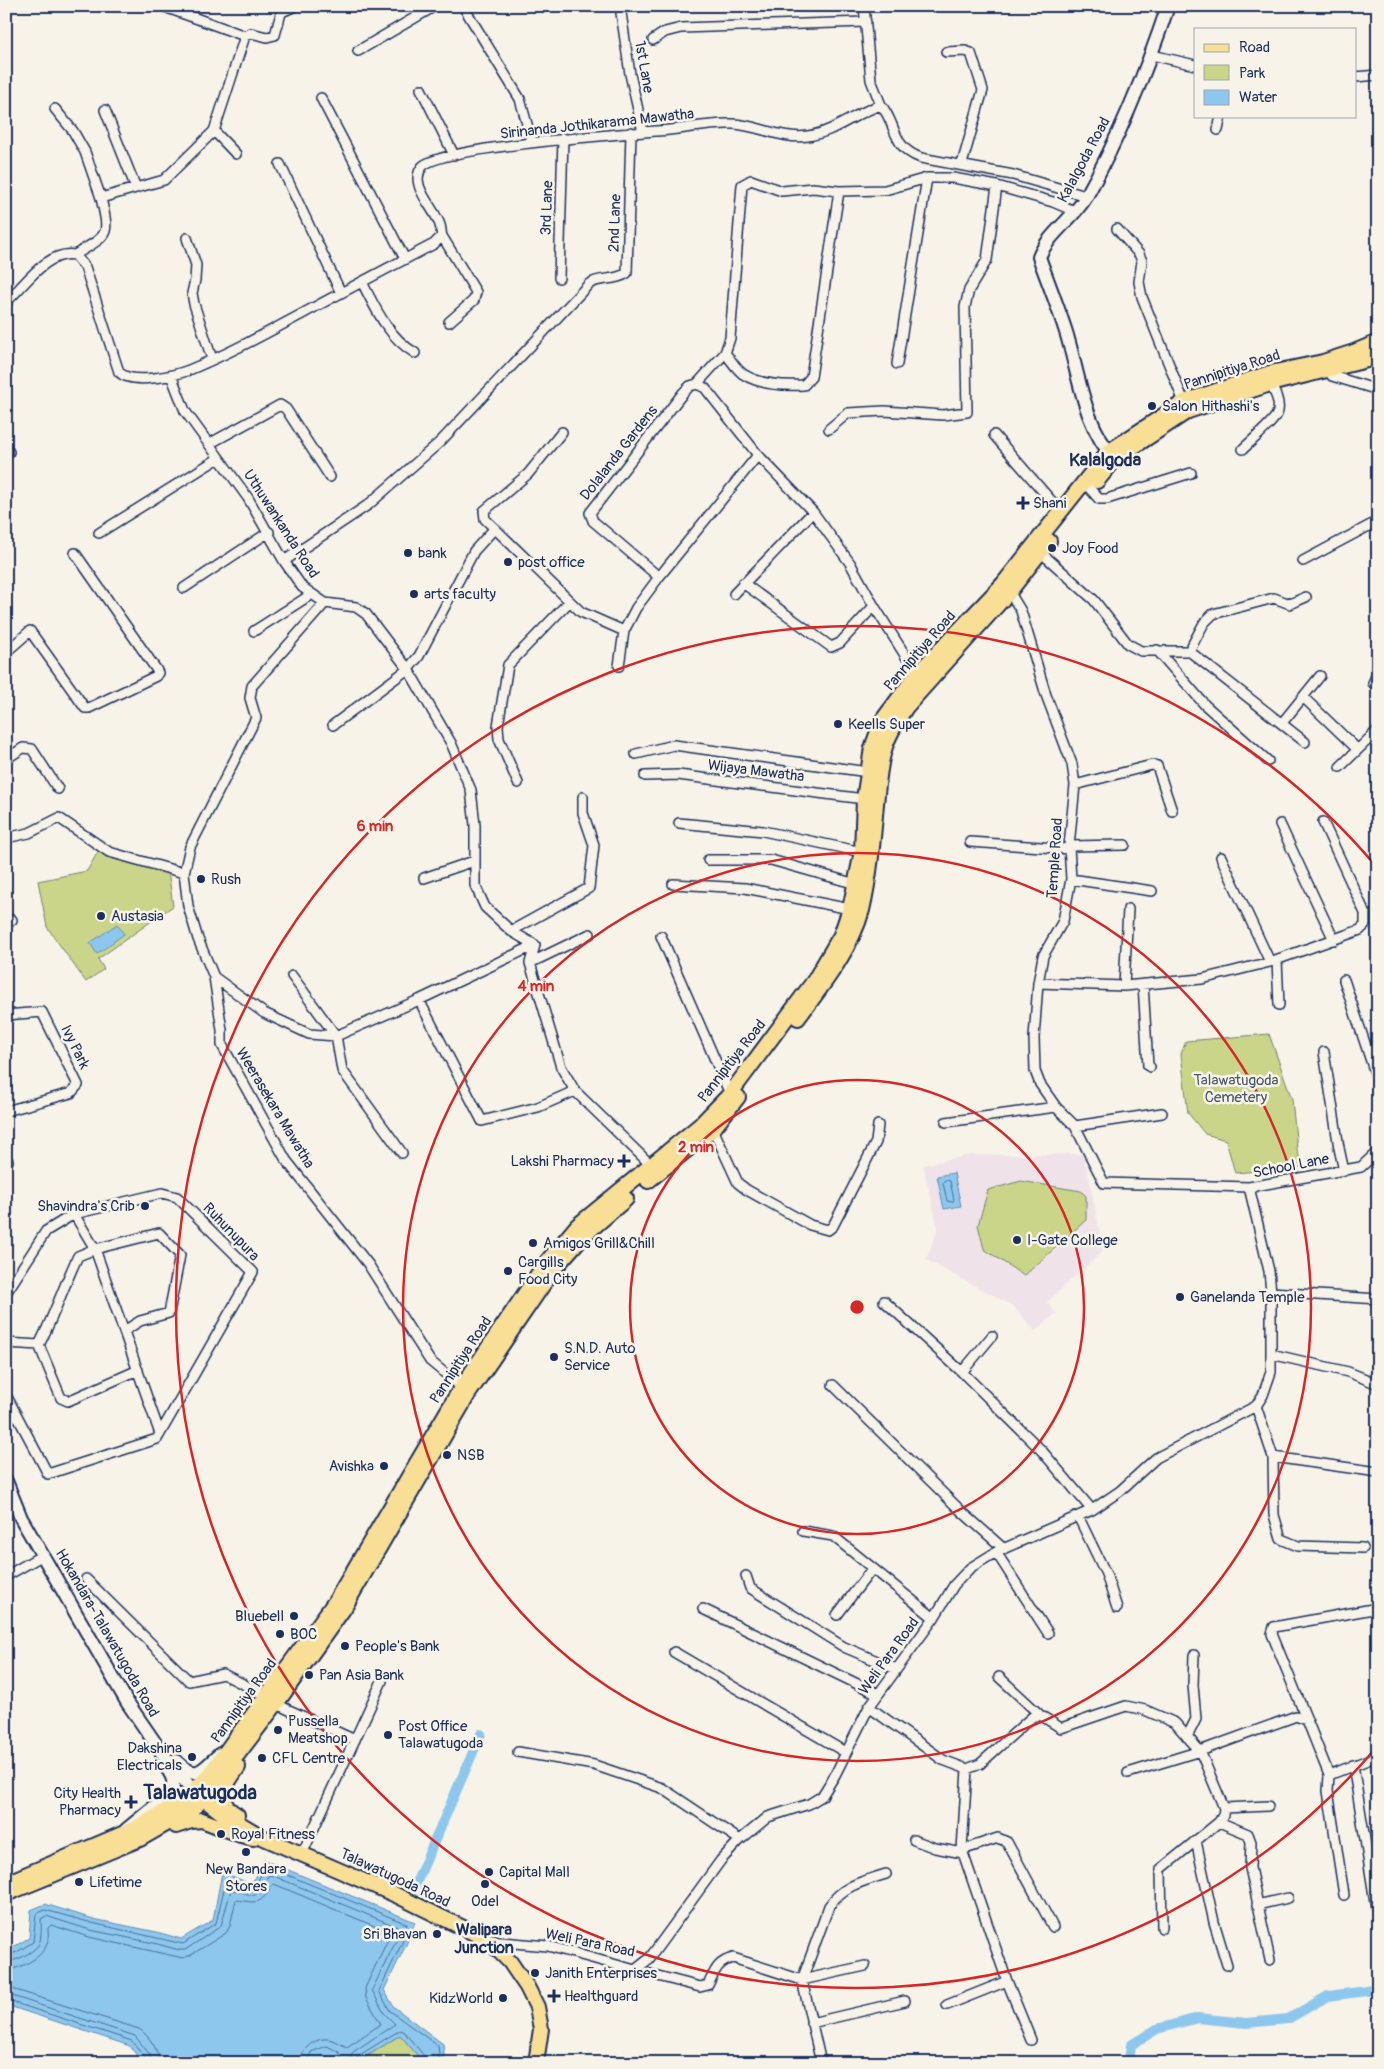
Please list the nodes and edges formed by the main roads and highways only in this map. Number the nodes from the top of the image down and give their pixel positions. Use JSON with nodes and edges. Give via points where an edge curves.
{"nodes":[{"id":1,"x":1168,"y":6,"type":"edge"},
{"id":2,"x":1378,"y":342,"type":"edge"},
{"id":3,"x":1378,"y":355,"type":"edge"},
{"id":4,"x":1325,"y":366,"type":"junction"},
{"id":5,"x":1112,"y":456,"type":"junction"},
{"id":6,"x":1037,"y":550,"type":"junction"},
{"id":7,"x":1007,"y":588,"type":"junction"},
{"id":8,"x":465,"y":1391,"type":"junction"},
{"id":9,"x":6,"y":1481,"type":"edge"},
{"id":10,"x":272,"y":1700,"type":"junction"},
{"id":11,"x":254,"y":1733,"type":"junction"},
{"id":12,"x":152,"y":1739,"type":"junction"},
{"id":13,"x":233,"y":1744,"type":"junction"},
{"id":14,"x":198,"y":1796,"type":"junction"},
{"id":15,"x":148,"y":1835,"type":"junction"},
{"id":16,"x":118,"y":1836,"type":"junction"},
{"id":17,"x":276,"y":1843,"type":"junction"},
{"id":18,"x":6,"y":1883,"type":"edge"},
{"id":19,"x":6,"y":1894,"type":"edge"},
{"id":20,"x":536,"y":2063,"type":"edge"}],
"edges":[{"from":1,"to":5,"type":"main road","name":"Kalalgoda Road","via":[[1152,55],[1122,125],[1086,196],[1077,212],[1044,245],[1039,257],[1066,332],[1090,418]]},
{"from":2,"to":4,"type":"main road","name":"Pannipitiya Road"},
{"from":3,"to":4,"type":"main road","name":"Pannipitiya Road","via":[[1367,360]]},
{"from":4,"to":5,"type":"main road","name":"Pannipitiya Road","via":[[1188,411]]},
{"from":4,"to":5,"type":"main road","name":"Pannipitiya Road","via":[[1270,373],[1184,402]]},
{"from":5,"to":6,"type":"main road","name":"Pannipitiya Road","via":[[1090,489]]},
{"from":5,"to":6,"type":"main road","name":"Pannipitiya Road","via":[[1061,512]]},
{"from":6,"to":7,"type":"main road","name":"Pannipitiya Road"},
{"from":7,"to":8,"type":"main road","name":"Pannipitiya Road","via":[[906,706],[893,726],[879,773],[872,853],[861,911],[850,940],[822,986],[713,1129],[581,1238],[553,1270]]},
{"from":7,"to":8,"type":"main road","name":"Pannipitiya Road","via":[[917,674],[882,721],[872,748],[864,799],[862,852],[850,909],[841,935],[814,981],[730,1094],[699,1126],[577,1226],[545,1264]]},
{"from":8,"to":10,"type":"main road","name":"Pannipitiya Road","via":[[344,1608]]},
{"from":9,"to":12,"type":"main road","name":"Hokandara-Talawatugoda Road","via":[[21,1518],[120,1690]]},
{"from":10,"to":11,"type":"main road","name":"Pannipitiya Road"},
{"from":10,"to":13,"type":"main road","name":"Pannipitiya Road"},
{"from":11,"to":14,"type":"main road","name":"Pannipitiya Road"},
{"from":11,"to":17,"type":"main road","via":[[222,1799],[230,1811]]},
{"from":12,"to":13,"type":"main road","via":[[194,1773]]},
{"from":12,"to":14,"type":"main road","name":"Hokandara-Talawatugoda Road"},
{"from":12,"to":16,"type":"main road","via":[[171,1774],[174,1788],[166,1799]]},
{"from":13,"to":14,"type":"main road","name":"Pannipitiya Road"},
{"from":14,"to":15,"type":"main road","name":"Pannipitiya Road","via":[[189,1812]]},
{"from":14,"to":16,"type":"main road","name":"Pannipitiya Road"},
{"from":14,"to":17,"type":"main road","name":"Talawatugoda Road","via":[[240,1825]]},
{"from":15,"to":17,"type":"main road","via":[[191,1820],[202,1820],[241,1835]]},
{"from":15,"to":19,"type":"main road","name":"Pannipitiya Road"},
{"from":16,"to":18,"type":"main road","name":"Pannipitiya Road"},
{"from":17,"to":20,"type":"main road","name":"Talawatugoda Road","via":[[396,1895],[488,1940],[510,1962],[537,2007],[541,2029]]}]}
